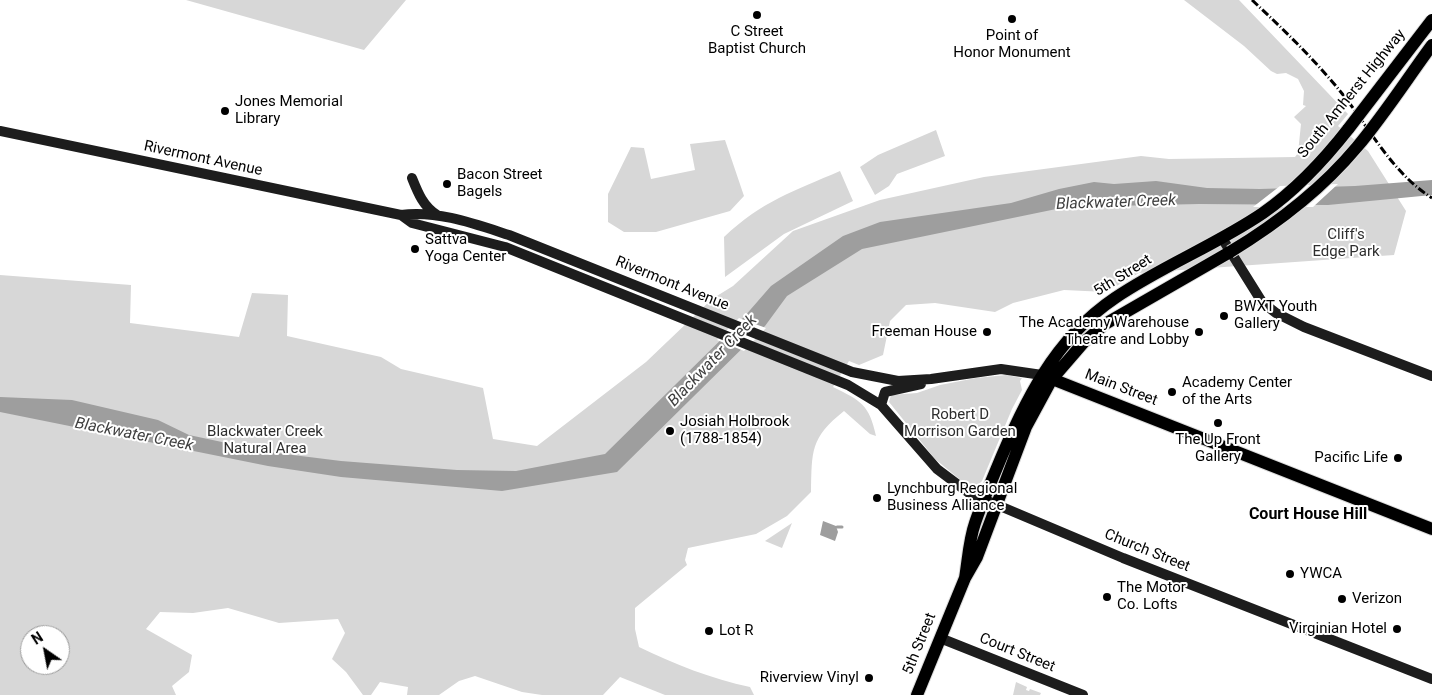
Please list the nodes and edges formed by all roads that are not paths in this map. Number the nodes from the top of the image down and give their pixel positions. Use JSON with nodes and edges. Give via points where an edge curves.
{"nodes":[{"id":1,"x":1432,"y":20,"type":"edge"},
{"id":2,"x":1432,"y":45,"type":"edge"},
{"id":3,"x":0,"y":130,"type":"edge"},
{"id":4,"x":412,"y":178,"type":"dead end"},
{"id":5,"x":401,"y":215,"type":"junction"},
{"id":6,"x":440,"y":216,"type":"junction"},
{"id":7,"x":1222,"y":238,"type":"junction"},
{"id":8,"x":1230,"y":252,"type":"junction"},
{"id":9,"x":1432,"y":376,"type":"edge"},
{"id":10,"x":1047,"y":377,"type":"junction"},
{"id":11,"x":931,"y":379,"type":"junction"},
{"id":12,"x":881,"y":405,"type":"junction"},
{"id":13,"x":984,"y":500,"type":"junction"},
{"id":14,"x":997,"y":504,"type":"junction"},
{"id":15,"x":1432,"y":529,"type":"edge"},
{"id":16,"x":965,"y":578,"type":"junction"},
{"id":17,"x":940,"y":638,"type":"junction"},
{"id":18,"x":1432,"y":679,"type":"edge"},
{"id":19,"x":917,"y":695,"type":"edge"},
{"id":20,"x":1083,"y":695,"type":"edge"}],
"edges":[{"from":1,"to":7,"type":"main road","name":"South Amherst Highway","bridge":true,"via":[[1361,114],[1316,166],[1277,202]]},
{"from":2,"to":8,"type":"main road","bridge":true,"via":[[1366,137],[1330,176],[1281,219]]},
{"from":3,"to":5,"type":"main road","name":"Rivermont Avenue"},
{"from":4,"to":6,"type":"main road","via":[[419,196]]},
{"from":5,"to":6,"type":"main road","name":"Rivermont Avenue","via":[[419,212]]},
{"from":5,"to":12,"type":"main road","name":"Rivermont Avenue","via":[[412,223],[514,251],[848,385]]},
{"from":6,"to":11,"type":"main road","name":"Rivermont Avenue","via":[[509,235],[852,372],[898,381]]},
{"from":7,"to":8,"type":"main road"},
{"from":7,"to":10,"type":"main road","name":"5th Street","via":[[1115,298],[1086,321]]},
{"from":8,"to":9,"type":"main road","via":[[1262,302],[1276,313]]},
{"from":8,"to":10,"type":"main road","name":"5th Street","via":[[1105,324]]},
{"from":10,"to":11,"type":"main road","name":"Main Street","via":[[1001,369]]},
{"from":10,"to":13,"type":"main road","name":"5th Street","via":[[1020,411]]},
{"from":10,"to":14,"type":"main road","name":"5th Street"},
{"from":10,"to":15,"type":"main road","name":"Main Street"},
{"from":11,"to":12,"type":"main road","via":[[916,386],[885,392]]},
{"from":12,"to":13,"type":"main road","name":"Church Street","via":[[937,469]]},
{"from":13,"to":14,"type":"main road","name":"Church Street"},
{"from":13,"to":16,"type":"main road","name":"5th Street","via":[[974,524]]},
{"from":14,"to":16,"type":"main road","name":"5th Street"},
{"from":14,"to":18,"type":"main road","name":"Church Street","via":[[1123,558]]},
{"from":16,"to":17,"type":"main road","name":"5th Street"},
{"from":17,"to":19,"type":"main road","name":"5th Street"},
{"from":17,"to":20,"type":"main road","name":"Court Street"}]}
